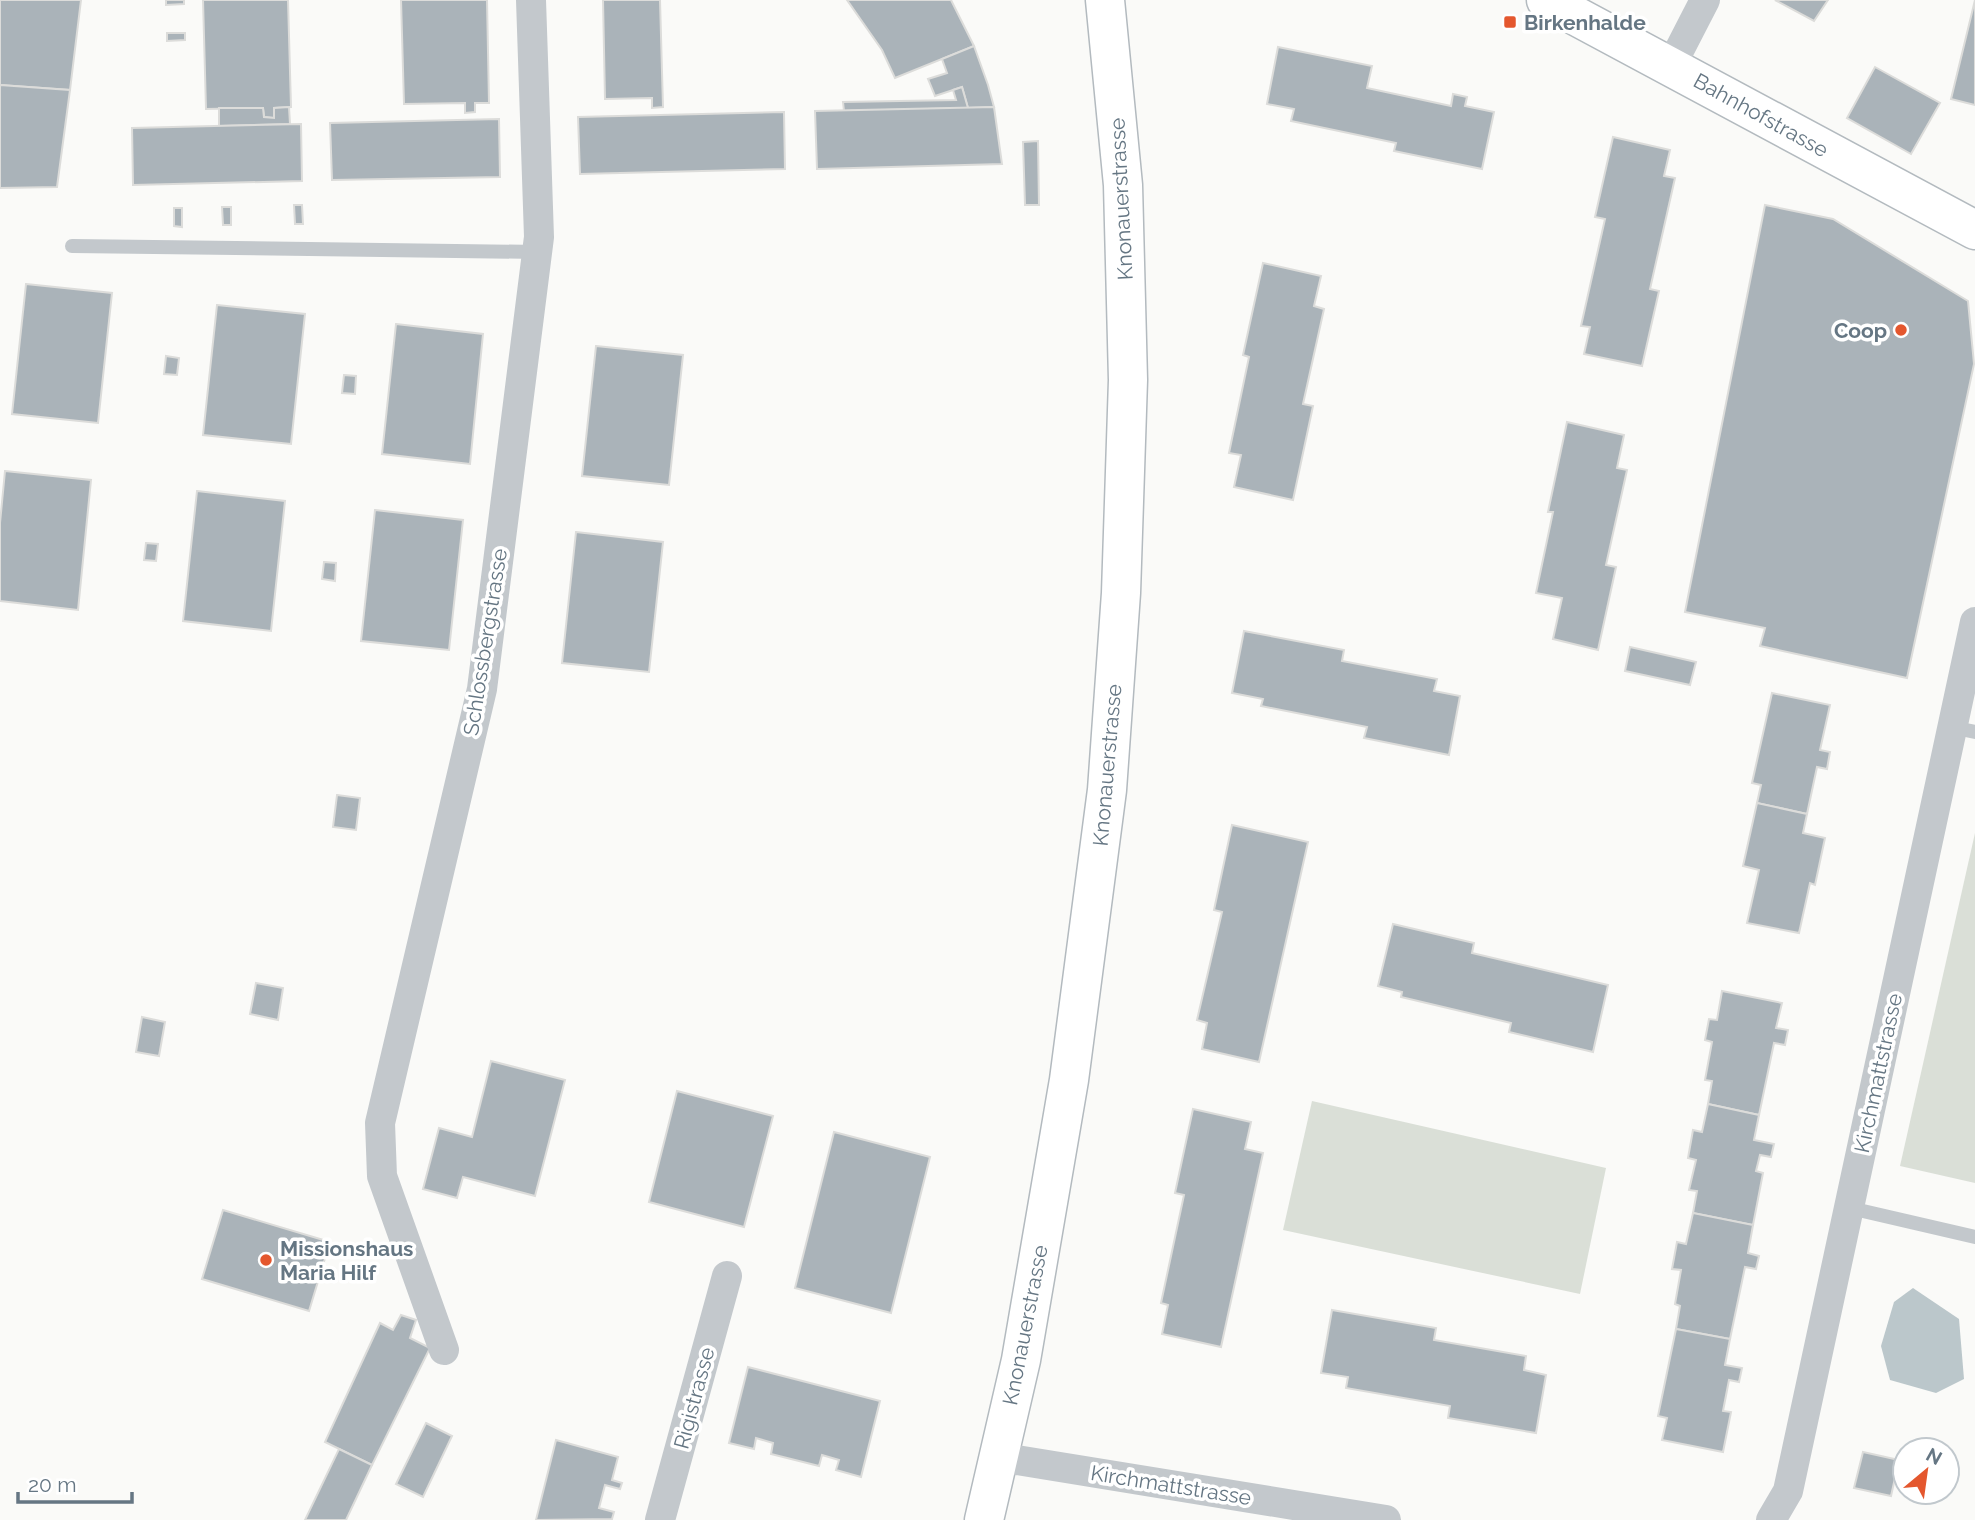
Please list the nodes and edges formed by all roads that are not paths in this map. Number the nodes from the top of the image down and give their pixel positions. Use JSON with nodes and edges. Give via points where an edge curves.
{"nodes":[{"id":1,"x":531,"y":0,"type":"edge"},
{"id":2,"x":1105,"y":0,"type":"edge"},
{"id":3,"x":1546,"y":0,"type":"edge"},
{"id":4,"x":1705,"y":0,"type":"edge"},
{"id":5,"x":1671,"y":66,"type":"junction"},
{"id":6,"x":1975,"y":230,"type":"edge"},
{"id":7,"x":72,"y":246,"type":"dead end"},
{"id":8,"x":537,"y":252,"type":"junction"},
{"id":9,"x":1975,"y":622,"type":"edge"},
{"id":10,"x":1963,"y":729,"type":"edge"},
{"id":11,"x":1850,"y":1208,"type":"junction"},
{"id":12,"x":1975,"y":1237,"type":"edge"},
{"id":13,"x":727,"y":1276,"type":"dead end"},
{"id":14,"x":444,"y":1350,"type":"dead end"},
{"id":15,"x":998,"y":1457,"type":"junction"},
{"id":16,"x":660,"y":1520,"type":"edge"},
{"id":17,"x":984,"y":1520,"type":"edge"},
{"id":18,"x":1386,"y":1520,"type":"edge"},
{"id":19,"x":1771,"y":1520,"type":"edge"}],
"edges":[{"from":1,"to":8,"type":"street","name":"Schlossbergstrasse"},
{"from":2,"to":15,"type":"street","name":"Knonauerstrasse","via":[[1124,185],[1128,380],[1121,593],[1107,790],[1069,1080],[1021,1360]]},
{"from":3,"to":5,"type":"street","name":"Bahnhofstrasse"},
{"from":4,"to":5,"type":"street"},
{"from":5,"to":6,"type":"street","name":"Bahnhofstrasse"},
{"from":7,"to":8,"type":"lane"},
{"from":8,"to":14,"type":"street","name":"Schlossbergstrasse","via":[[482,689],[380,1123],[382,1176]]},
{"from":9,"to":10,"type":"street","name":"Kirchmattstrasse"},
{"from":10,"to":11,"type":"street","name":"Kirchmattstrasse"},
{"from":11,"to":12,"type":"lane"},
{"from":11,"to":19,"type":"street","name":"Kirchmattstrasse","via":[[1788,1491]]},
{"from":13,"to":16,"type":"street","name":"Rigistrasse"},
{"from":15,"to":17,"type":"street","name":"Knonauerstrasse"},
{"from":15,"to":18,"type":"street","name":"Kirchmattstrasse"}]}
